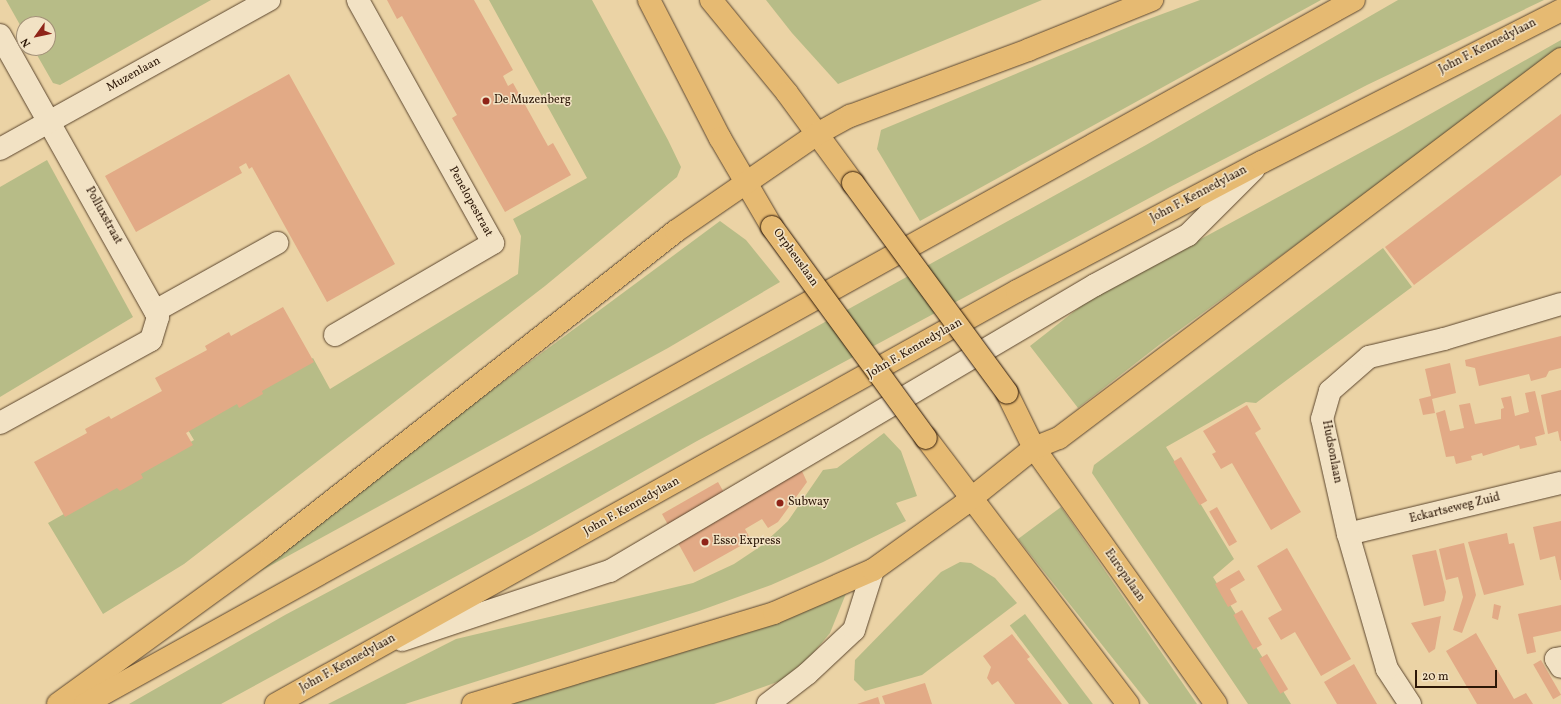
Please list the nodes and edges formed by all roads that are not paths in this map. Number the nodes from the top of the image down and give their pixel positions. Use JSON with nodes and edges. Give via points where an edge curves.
{"nodes":[{"id":1,"x":269,"y":0,"type":"edge"},
{"id":2,"x":358,"y":0,"type":"edge"},
{"id":3,"x":649,"y":0,"type":"edge"},
{"id":4,"x":711,"y":0,"type":"edge"},
{"id":5,"x":1152,"y":0,"type":"edge"},
{"id":6,"x":1354,"y":0,"type":"edge"},
{"id":7,"x":1561,"y":10,"type":"edge"},
{"id":8,"x":0,"y":35,"type":"edge"},
{"id":9,"x":1561,"y":59,"type":"edge"},
{"id":10,"x":50,"y":122,"type":"junction"},
{"id":11,"x":817,"y":134,"type":"junction"},
{"id":12,"x":0,"y":149,"type":"edge"},
{"id":13,"x":1262,"y":162,"type":"junction"},
{"id":14,"x":744,"y":183,"type":"junction"},
{"id":15,"x":277,"y":243,"type":"dead end"},
{"id":16,"x":1561,"y":304,"type":"edge"},
{"id":17,"x":155,"y":311,"type":"junction"},
{"id":18,"x":335,"y":335,"type":"dead end"},
{"id":19,"x":0,"y":423,"type":"edge"},
{"id":20,"x":1034,"y":448,"type":"junction"},
{"id":21,"x":1561,"y":483,"type":"edge"},
{"id":22,"x":970,"y":498,"type":"junction"},
{"id":23,"x":1348,"y":534,"type":"junction"},
{"id":24,"x":873,"y":570,"type":"junction"},
{"id":25,"x":372,"y":650,"type":"junction"},
{"id":26,"x":1561,"y":658,"type":"edge"},
{"id":27,"x":1561,"y":667,"type":"edge"},
{"id":28,"x":58,"y":704,"type":"edge"},
{"id":29,"x":85,"y":704,"type":"edge"},
{"id":30,"x":276,"y":704,"type":"edge"},
{"id":31,"x":473,"y":704,"type":"edge"},
{"id":32,"x":768,"y":704,"type":"edge"},
{"id":33,"x":1128,"y":704,"type":"edge"},
{"id":34,"x":1216,"y":704,"type":"edge"},
{"id":35,"x":1410,"y":704,"type":"edge"}],
"edges":[{"from":1,"to":10,"type":"street","name":"Muzenlaan"},
{"from":2,"to":18,"type":"street","name":"Penelopestraat","via":[[493,243]]},
{"from":3,"to":14,"type":"main road","name":"Orpheuslaan"},
{"from":4,"to":11,"type":"main road"},
{"from":5,"to":11,"type":"main road","via":[[1028,50],[850,116]]},
{"from":6,"to":29,"type":"main road"},
{"from":7,"to":13,"type":"main road","name":"John F. Kennedylaan"},
{"from":8,"to":10,"type":"street","name":"Polluxstraat"},
{"from":9,"to":20,"type":"main road","via":[[1059,438]]},
{"from":10,"to":12,"type":"street","name":"Muzenlaan"},
{"from":10,"to":17,"type":"street","name":"Polluxstraat"},
{"from":11,"to":14,"type":"main road"},
{"from":11,"to":20,"type":"main road","bridge":true,"via":[[1007,393]]},
{"from":13,"to":25,"type":"main road","name":"John F. Kennedylaan","via":[[1017,291]]},
{"from":13,"to":25,"type":"street","via":[[1188,235],[1095,285],[610,571]]},
{"from":14,"to":22,"type":"main road","name":"Orpheuslaan","bridge":true,"via":[[772,227]]},
{"from":14,"to":28,"type":"main road","via":[[676,231],[271,549]]},
{"from":15,"to":17,"type":"street"},
{"from":16,"to":23,"type":"street","name":"Hudsonlaan","via":[[1444,339],[1369,357],[1330,391],[1322,419]]},
{"from":17,"to":19,"type":"street","via":[[158,317],[151,340]]},
{"from":20,"to":22,"type":"main road"},
{"from":20,"to":34,"type":"main road","name":"Europalaan"},
{"from":21,"to":23,"type":"street","name":"Eckartseweg Zuid"},
{"from":22,"to":24,"type":"main road"},
{"from":22,"to":33,"type":"main road"},
{"from":23,"to":35,"type":"street","name":"Hudsonlaan","via":[[1386,669]]},
{"from":24,"to":31,"type":"main road","via":[[774,613]]},
{"from":24,"to":32,"type":"street","via":[[854,630],[807,674]]},
{"from":25,"to":30,"type":"main road","name":"John F. Kennedylaan"},
{"from":26,"to":27,"type":"street","via":[[1556,659]]}]}
